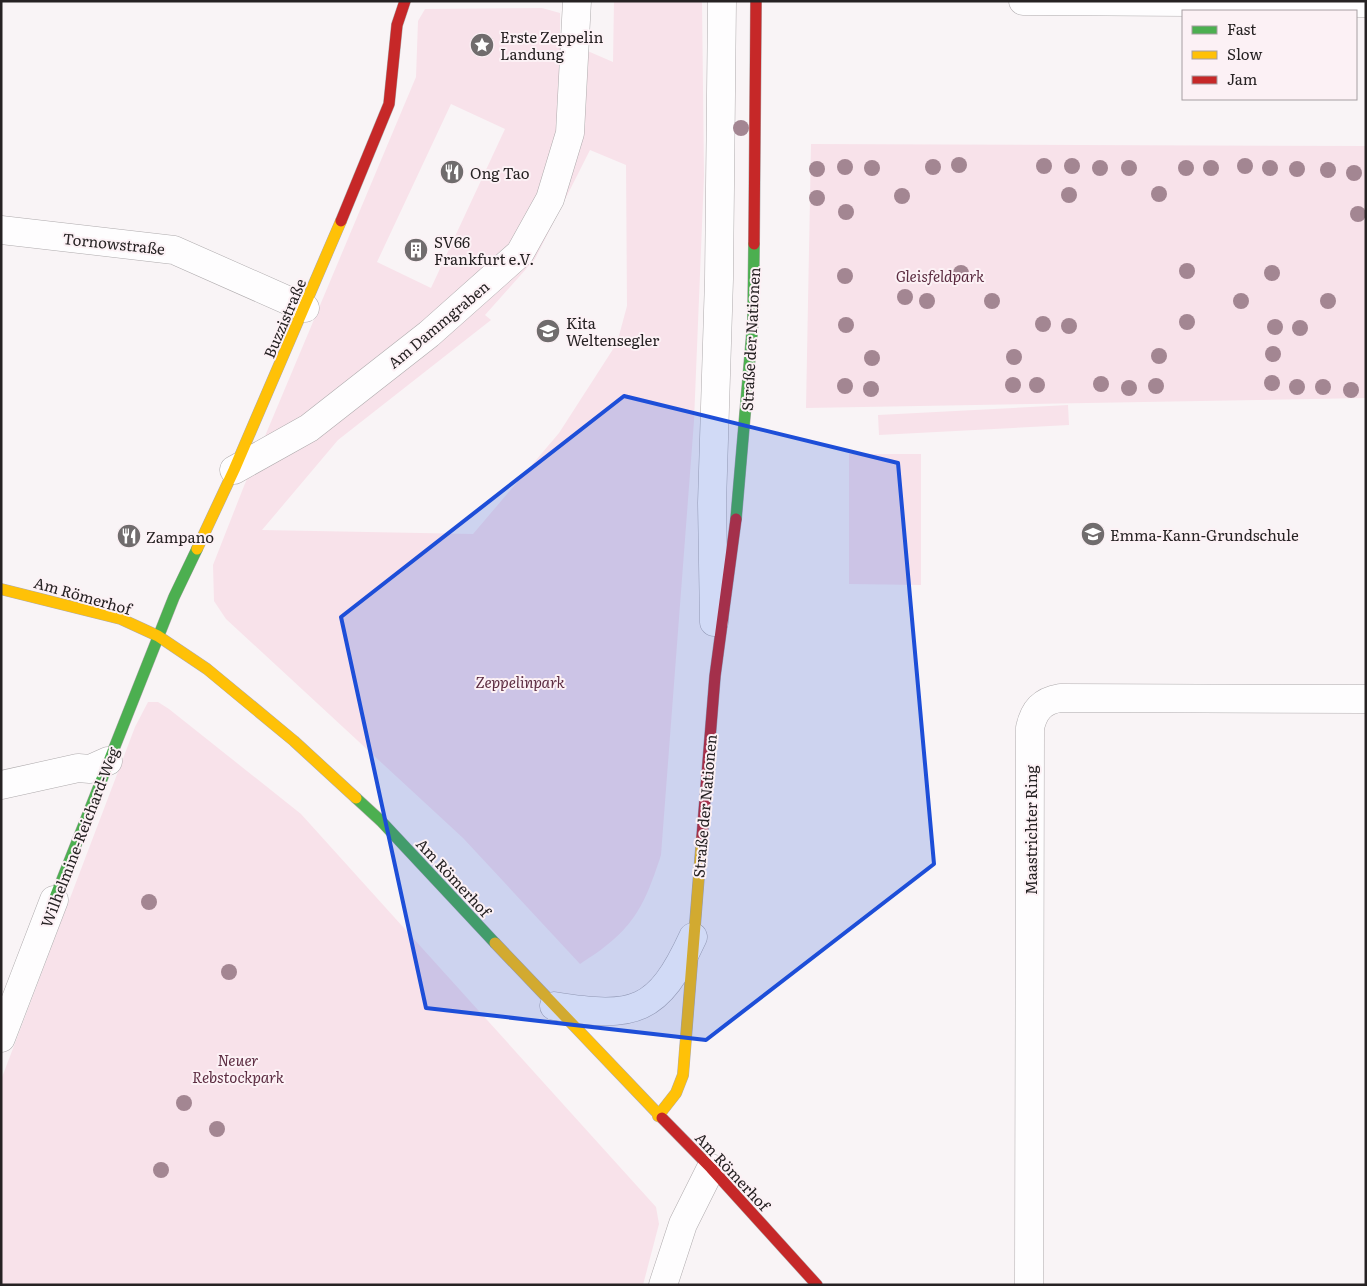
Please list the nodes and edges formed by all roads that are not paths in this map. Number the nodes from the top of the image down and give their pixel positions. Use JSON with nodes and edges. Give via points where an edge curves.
{"nodes":[{"id":1,"x":405,"y":1,"type":"edge"},
{"id":2,"x":577,"y":1,"type":"edge"},
{"id":3,"x":722,"y":1,"type":"edge"},
{"id":4,"x":756,"y":1,"type":"edge"},
{"id":5,"x":1024,"y":1,"type":"edge"},
{"id":6,"x":1366,"y":3,"type":"edge"},
{"id":7,"x":1,"y":230,"type":"edge"},
{"id":8,"x":305,"y":308,"type":"junction"},
{"id":9,"x":234,"y":470,"type":"junction"},
{"id":10,"x":1,"y":589,"type":"edge"},
{"id":11,"x":158,"y":636,"type":"junction"},
{"id":12,"x":715,"y":676,"type":"junction"},
{"id":13,"x":1366,"y":699,"type":"edge"},
{"id":14,"x":108,"y":761,"type":"junction"},
{"id":15,"x":1,"y":785,"type":"edge"},
{"id":16,"x":54,"y":900,"type":"joint"},
{"id":17,"x":692,"y":937,"type":"junction"},
{"id":18,"x":554,"y":1006,"type":"junction"},
{"id":19,"x":1,"y":1038,"type":"edge"},
{"id":20,"x":658,"y":1116,"type":"junction"},
{"id":21,"x":711,"y":1168,"type":"junction"},
{"id":22,"x":663,"y":1285,"type":"edge"},
{"id":23,"x":817,"y":1285,"type":"edge"},
{"id":24,"x":1029,"y":1285,"type":"edge"}],
"edges":[{"from":1,"to":8,"type":"street","name":"Buzzistraße","via":[[396,23],[389,104]]},
{"from":2,"to":9,"type":"street","name":"Am Dammgraben","via":[[570,133],[550,199],[520,253],[429,334],[310,428]]},
{"from":3,"to":12,"type":"street","name":"Straße der Nationen","via":[[720,280],[712,503]]},
{"from":4,"to":12,"type":"street","name":"Straße der Nationen","via":[[753,321],[738,507]]},
{"from":5,"to":6,"type":"street"},
{"from":7,"to":8,"type":"street","name":"Tornowstraße","via":[[174,250]]},
{"from":8,"to":9,"type":"street","name":"Buzzistraße"},
{"from":9,"to":11,"type":"street","name":"Buzzistraße"},
{"from":10,"to":11,"type":"street","name":"Am Römerhof","via":[[121,619]]},
{"from":11,"to":14,"type":"street","name":"Wilhelmine-Reichard-Weg"},
{"from":11,"to":18,"type":"street","name":"Am Römerhof","via":[[207,669],[294,741],[381,821]]},
{"from":12,"to":17,"type":"street","name":"Straße der Nationen"},
{"from":13,"to":24,"type":"street","name":"Maastrichter Ring","via":[[1060,698],[1049,700],[1033,715],[1030,738]]},
{"from":14,"to":15,"type":"street","via":[[90,769],[78,768]]},
{"from":14,"to":16,"type":"street","name":"Wilhelmine-Reichard-Weg"},
{"from":16,"to":19,"type":"street","name":"Wilhelmine-Reichard-Weg"},
{"from":17,"to":18,"type":"street","name":"Straße der Nationen","via":[[671,979],[656,996],[641,1005],[605,1012]]},
{"from":17,"to":20,"type":"street","name":"Straße der Nationen","via":[[683,1075],[676,1093]]},
{"from":18,"to":20,"type":"street","name":"Am Römerhof"},
{"from":20,"to":21,"type":"street","name":"Am Römerhof"},
{"from":21,"to":22,"type":"street","via":[[683,1224]]},
{"from":21,"to":23,"type":"street","name":"Am Römerhof"}]}
